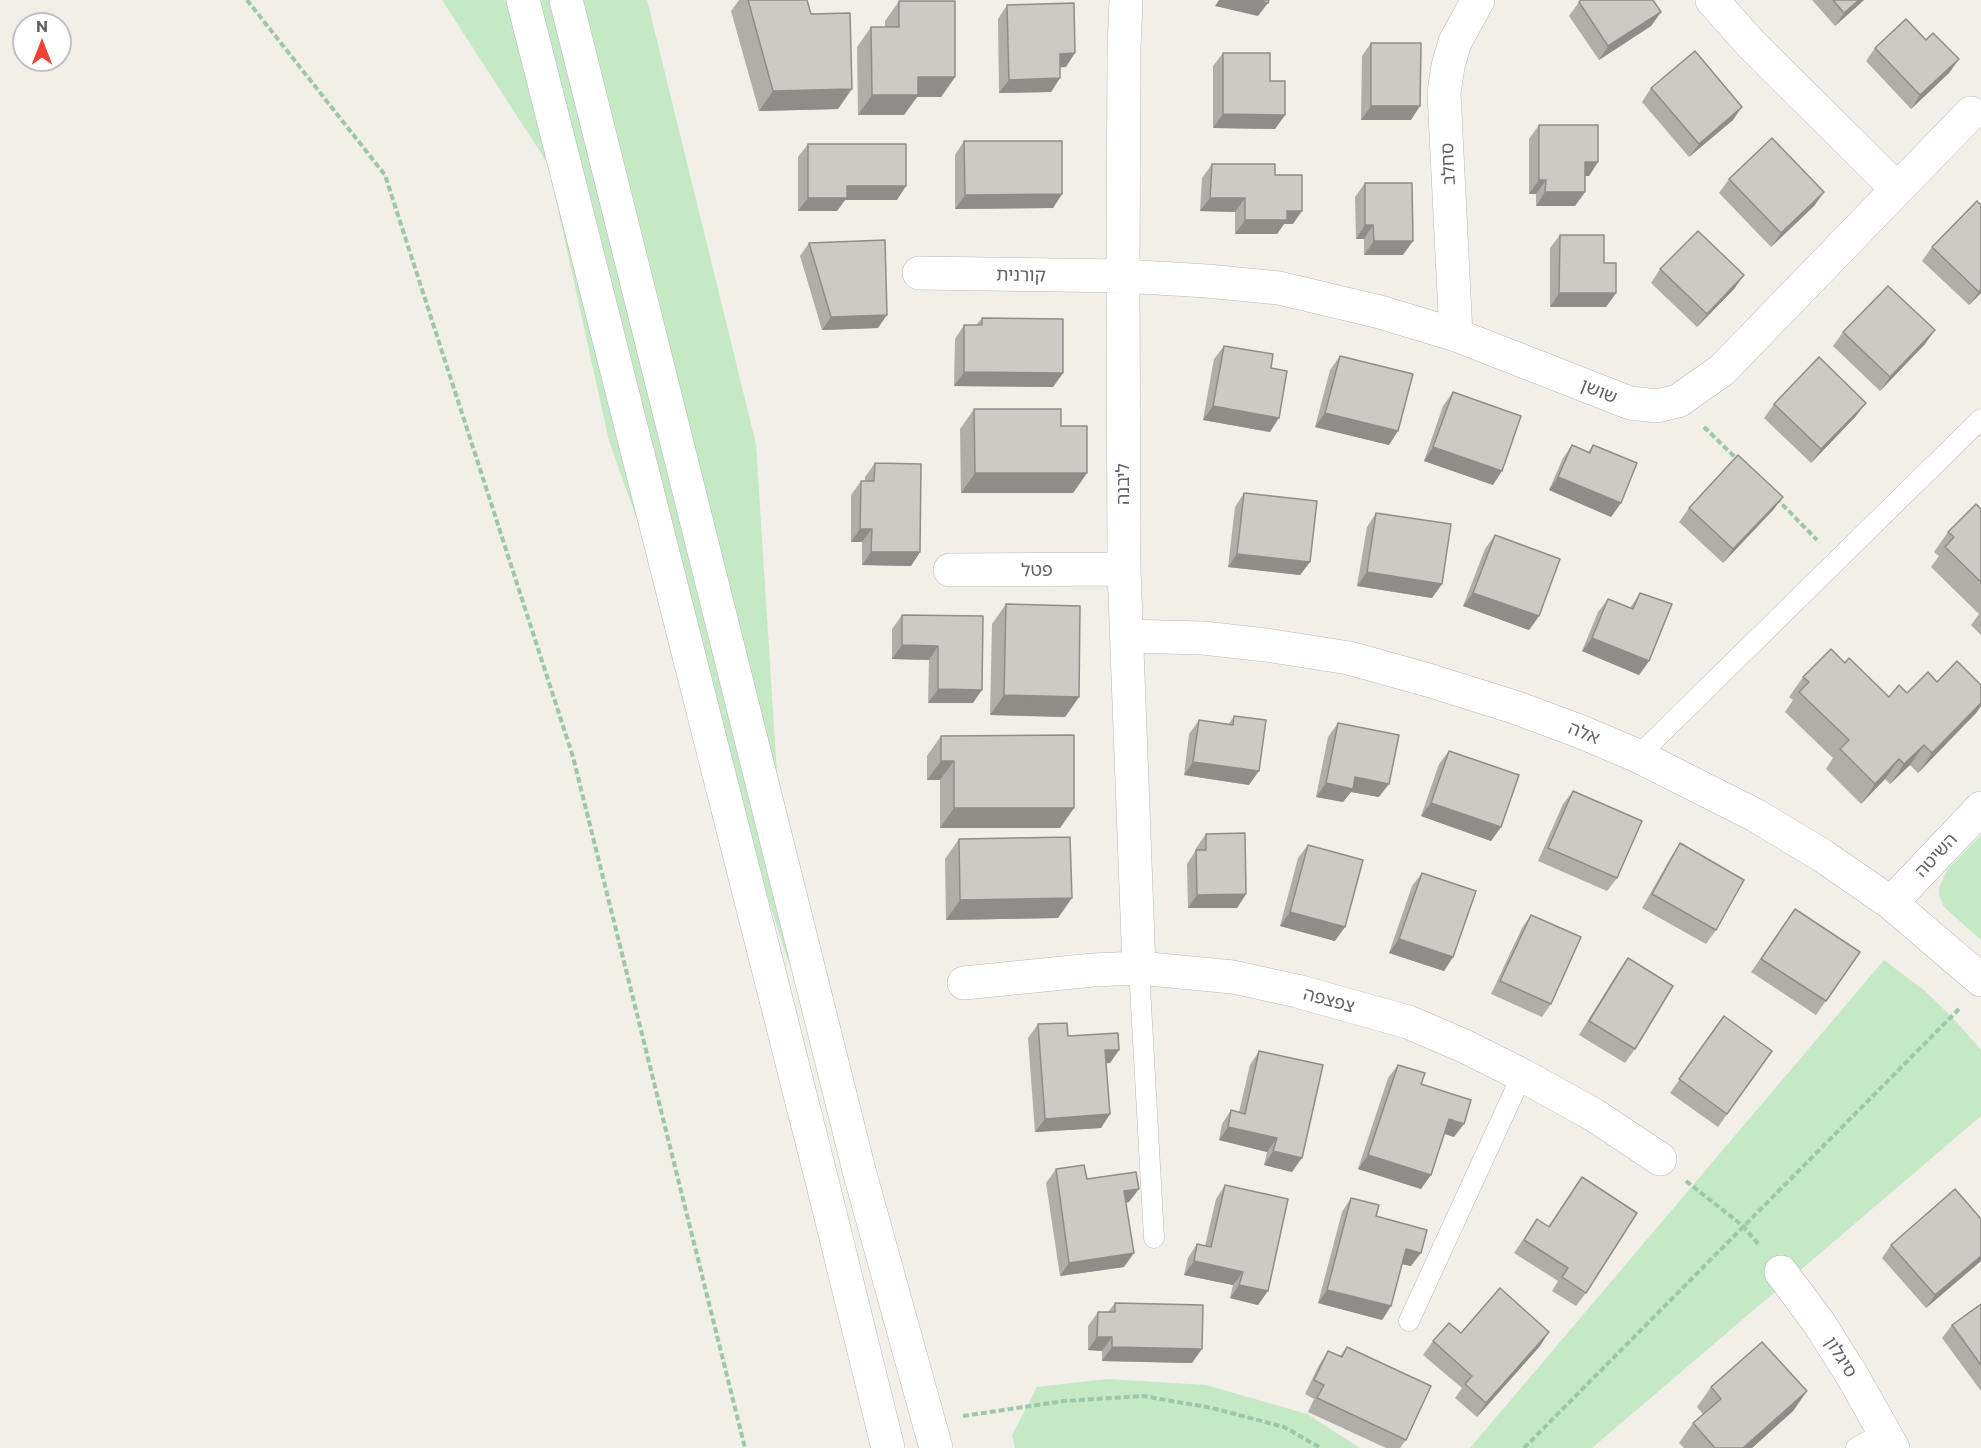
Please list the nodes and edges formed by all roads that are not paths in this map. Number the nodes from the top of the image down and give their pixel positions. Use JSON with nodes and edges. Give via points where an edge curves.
{"nodes":[{"id":1,"x":524,"y":0,"type":"edge"},
{"id":2,"x":566,"y":0,"type":"edge"},
{"id":3,"x":1126,"y":0,"type":"edge"},
{"id":4,"x":1478,"y":0,"type":"edge"},
{"id":5,"x":1712,"y":0,"type":"edge"},
{"id":6,"x":1971,"y":113,"type":"dead end"},
{"id":7,"x":1897,"y":189,"type":"junction"},
{"id":8,"x":919,"y":273,"type":"dead end"},
{"id":9,"x":1123,"y":276,"type":"junction"},
{"id":10,"x":1456,"y":335,"type":"junction"},
{"id":11,"x":1981,"y":419,"type":"edge"},
{"id":12,"x":1124,"y":569,"type":"junction"},
{"id":13,"x":950,"y":570,"type":"dead end"},
{"id":14,"x":1126,"y":636,"type":"junction"},
{"id":15,"x":1638,"y":756,"type":"junction"},
{"id":16,"x":1981,"y":808,"type":"edge"},
{"id":17,"x":1891,"y":903,"type":"junction"},
{"id":18,"x":1139,"y":968,"type":"junction"},
{"id":19,"x":964,"y":983,"type":"dead end"},
{"id":20,"x":1973,"y":992,"type":"edge"},
{"id":21,"x":1522,"y":1074,"type":"junction"},
{"id":22,"x":1660,"y":1159,"type":"road end"},
{"id":23,"x":1154,"y":1238,"type":"dead end"},
{"id":24,"x":1780,"y":1272,"type":"road end"},
{"id":25,"x":1409,"y":1321,"type":"dead end"},
{"id":26,"x":933,"y":1435,"type":"edge"},
{"id":27,"x":1889,"y":1440,"type":"edge"},
{"id":28,"x":888,"y":1448,"type":"edge"},
{"id":29,"x":1856,"y":1448,"type":"edge"}],
"edges":[{"from":1,"to":28,"type":"street"},
{"from":2,"to":26,"type":"street","via":[[860,1174]]},
{"from":3,"to":9,"type":"street","name":"ליבנה"},
{"from":4,"to":10,"type":"street","name":"סחלב","via":[[1453,48],[1444,93]]},
{"from":5,"to":7,"type":"street"},
{"from":6,"to":7,"type":"street","name":"שושן"},
{"from":7,"to":10,"type":"street","name":"שושן","via":[[1722,370],[1678,401],[1657,406],[1630,403]]},
{"from":8,"to":9,"type":"street","name":"קורנית"},
{"from":9,"to":10,"type":"street","name":"שושן","via":[[1279,288]]},
{"from":9,"to":12,"type":"street","name":"ליבנה"},
{"from":11,"to":15,"type":"lane"},
{"from":12,"to":13,"type":"street","name":"פטל"},
{"from":12,"to":14,"type":"street","name":"ליבנה"},
{"from":14,"to":15,"type":"street","name":"אלה","via":[[1214,639],[1349,658],[1514,706]]},
{"from":14,"to":18,"type":"street","name":"ליבנה"},
{"from":15,"to":17,"type":"street","name":"אלה","via":[[1755,815]]},
{"from":16,"to":17,"type":"street","name":"השיטה"},
{"from":17,"to":20,"type":"street","name":"אלה"},
{"from":18,"to":19,"type":"street","name":"צפצפה"},
{"from":18,"to":21,"type":"street","name":"צפצפה","via":[[1233,977],[1352,1006],[1417,1026]]},
{"from":18,"to":23,"type":"lane"},
{"from":21,"to":22,"type":"street","name":"צפצפה"},
{"from":21,"to":25,"type":"lane"},
{"from":24,"to":27,"type":"street","name":"סיגלון","via":[[1819,1323]]},
{"from":27,"to":29,"type":"lane"}]}
